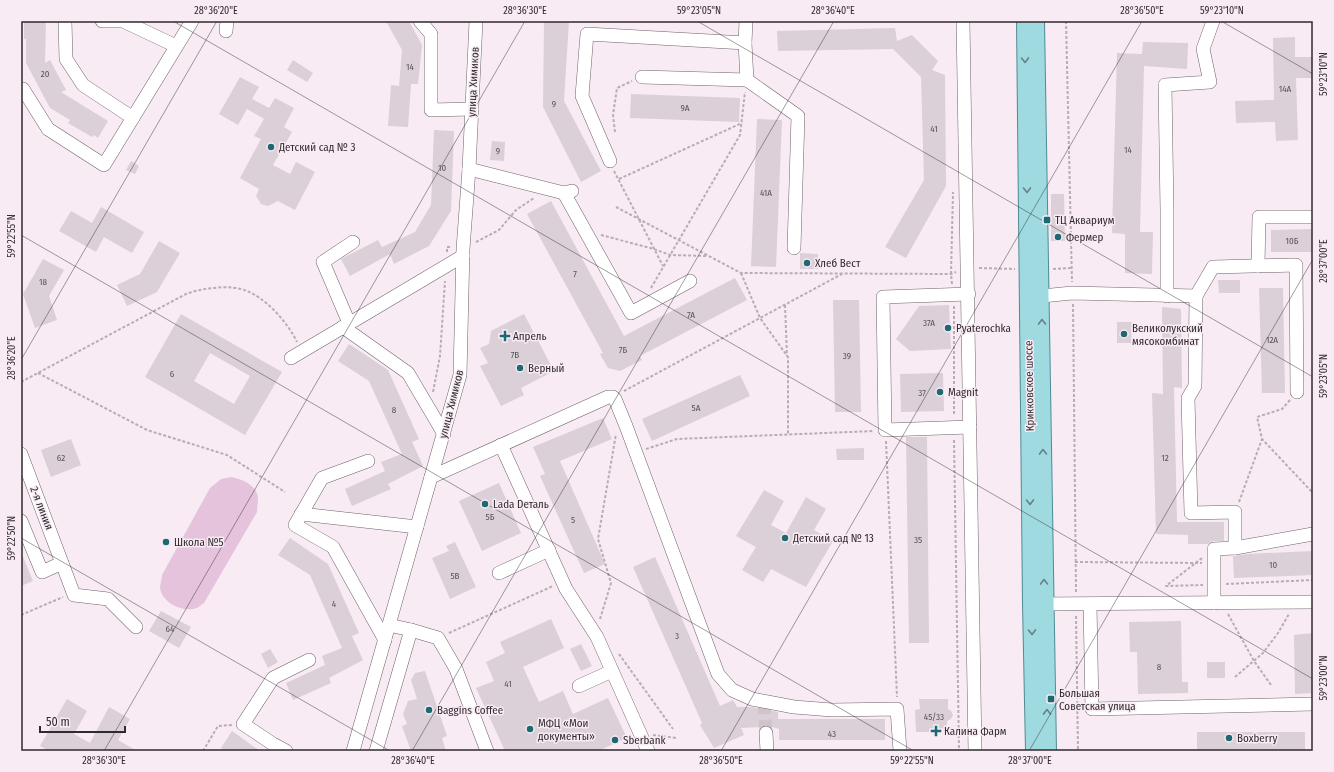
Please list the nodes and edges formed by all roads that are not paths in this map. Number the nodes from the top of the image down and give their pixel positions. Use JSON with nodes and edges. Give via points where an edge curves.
{"nodes":[{"id":1,"x":65,"y":21,"type":"edge"},
{"id":2,"x":102,"y":21,"type":"edge"},
{"id":3,"x":192,"y":21,"type":"edge"},
{"id":4,"x":420,"y":21,"type":"edge"},
{"id":5,"x":476,"y":21,"type":"edge"},
{"id":6,"x":746,"y":21,"type":"edge"},
{"id":7,"x":964,"y":21,"type":"edge"},
{"id":8,"x":1025,"y":21,"type":"edge"},
{"id":9,"x":1036,"y":21,"type":"edge"},
{"id":10,"x":1213,"y":21,"type":"edge"},
{"id":11,"x":745,"y":43,"type":"junction"},
{"id":12,"x":176,"y":46,"type":"junction"},
{"id":13,"x":642,"y":77,"type":"road end"},
{"id":14,"x":747,"y":80,"type":"junction"},
{"id":15,"x":23,"y":89,"type":"dead end"},
{"id":16,"x":472,"y":109,"type":"junction"},
{"id":17,"x":133,"y":118,"type":"junction"},
{"id":18,"x":611,"y":164,"type":"road end"},
{"id":19,"x":469,"y":169,"type":"junction"},
{"id":20,"x":1313,"y":217,"type":"edge"},
{"id":21,"x":353,"y":242,"type":"dead end"},
{"id":22,"x":794,"y":248,"type":"dead end"},
{"id":23,"x":463,"y":252,"type":"junction"},
{"id":24,"x":1258,"y":266,"type":"junction"},
{"id":25,"x":1034,"y":269,"type":"junction"},
{"id":26,"x":690,"y":281,"type":"dead end"},
{"id":27,"x":969,"y":294,"type":"junction"},
{"id":28,"x":1034,"y":296,"type":"junction"},
{"id":29,"x":1167,"y":296,"type":"junction"},
{"id":30,"x":1196,"y":296,"type":"junction"},
{"id":31,"x":346,"y":325,"type":"junction"},
{"id":32,"x":296,"y":355,"type":"road end"},
{"id":33,"x":1297,"y":392,"type":"road end"},
{"id":34,"x":970,"y":427,"type":"junction"},
{"id":35,"x":444,"y":434,"type":"junction"},
{"id":36,"x":501,"y":446,"type":"junction"},
{"id":37,"x":21,"y":454,"type":"edge"},
{"id":38,"x":368,"y":461,"type":"dead end"},
{"id":39,"x":24,"y":468,"type":"edge"},
{"id":40,"x":431,"y":478,"type":"junction"},
{"id":41,"x":301,"y":514,"type":"junction"},
{"id":42,"x":21,"y":521,"type":"edge"},
{"id":43,"x":417,"y":527,"type":"junction"},
{"id":44,"x":1313,"y":534,"type":"edge"},
{"id":45,"x":1235,"y":548,"type":"junction"},
{"id":46,"x":549,"y":550,"type":"junction"},
{"id":47,"x":62,"y":563,"type":"junction"},
{"id":48,"x":499,"y":574,"type":"dead end"},
{"id":49,"x":1313,"y":602,"type":"edge"},
{"id":50,"x":1038,"y":604,"type":"junction"},
{"id":51,"x":1090,"y":604,"type":"junction"},
{"id":52,"x":1220,"y":606,"type":"junction"},
{"id":53,"x":389,"y":625,"type":"junction"},
{"id":54,"x":136,"y":627,"type":"dead end"},
{"id":55,"x":411,"y":630,"type":"junction"},
{"id":56,"x":385,"y":640,"type":"junction"},
{"id":57,"x":309,"y":660,"type":"dead end"},
{"id":58,"x":612,"y":671,"type":"junction"},
{"id":59,"x":579,"y":686,"type":"dead end"},
{"id":60,"x":1313,"y":704,"type":"edge"},
{"id":61,"x":766,"y":733,"type":"tunnel mouth"},
{"id":62,"x":286,"y":751,"type":"edge"},
{"id":63,"x":353,"y":751,"type":"edge"},
{"id":64,"x":376,"y":751,"type":"edge"},
{"id":65,"x":487,"y":751,"type":"edge"},
{"id":66,"x":648,"y":751,"type":"edge"},
{"id":67,"x":767,"y":751,"type":"edge"},
{"id":68,"x":900,"y":751,"type":"edge"},
{"id":69,"x":975,"y":751,"type":"edge"},
{"id":70,"x":1034,"y":751,"type":"edge"},
{"id":71,"x":1048,"y":751,"type":"edge"}],
"edges":[{"from":1,"to":17,"type":"street","via":[[66,59],[83,85]]},
{"from":2,"to":12,"type":"street","via":[[123,21]]},
{"from":3,"to":12,"type":"street"},
{"from":4,"to":16,"type":"street","via":[[431,34],[431,110]]},
{"from":5,"to":16,"type":"street","name":"улица Химиков"},
{"from":6,"to":11,"type":"street"},
{"from":7,"to":27,"type":"street"},
{"from":8,"to":25,"type":"main road","name":"Крикковское шоссе","one_way":true},
{"from":9,"to":25,"type":"main road"},
{"from":10,"to":29,"type":"street","via":[[1203,50],[1210,82],[1164,86]]},
{"from":11,"to":14,"type":"street"},
{"from":11,"to":18,"type":"street","via":[[587,34],[582,96]]},
{"from":12,"to":17,"type":"street"},
{"from":13,"to":14,"type":"street"},
{"from":14,"to":22,"type":"street","via":[[798,116]]},
{"from":15,"to":17,"type":"street","via":[[48,129],[104,165]]},
{"from":16,"to":19,"type":"street","name":"улица Химиков"},
{"from":19,"to":23,"type":"street","name":"улица Химиков"},
{"from":19,"to":26,"type":"street","via":[[568,192],[585,230],[631,313]]},
{"from":20,"to":24,"type":"street","via":[[1259,217]]},
{"from":21,"to":31,"type":"street","via":[[323,262]]},
{"from":23,"to":31,"type":"street","via":[[446,266]]},
{"from":23,"to":35,"type":"street","name":"улица Химиков","via":[[460,375]]},
{"from":24,"to":30,"type":"street","via":[[1213,267]]},
{"from":24,"to":33,"type":"street","via":[[1296,265]]},
{"from":25,"to":28,"type":"main road","name":"Крикковское шоссе"},
{"from":27,"to":34,"type":"street"},
{"from":27,"to":34,"type":"street","via":[[883,297],[885,430]]},
{"from":28,"to":29,"type":"street","via":[[1072,293]]},
{"from":28,"to":50,"type":"main road","name":"Крикковское шоссе"},
{"from":29,"to":30,"type":"street"},
{"from":30,"to":45,"type":"street","via":[[1195,386],[1188,398],[1191,513],[1235,512]]},
{"from":31,"to":32,"type":"street"},
{"from":31,"to":35,"type":"street","via":[[408,373]]},
{"from":34,"to":69,"type":"street"},
{"from":35,"to":40,"type":"street","name":"улица Химиков"},
{"from":36,"to":40,"type":"street"},
{"from":36,"to":46,"type":"street"},
{"from":36,"to":68,"type":"street","via":[[608,397],[613,397],[718,674],[732,690],[752,699],[794,707],[832,710],[898,709]]},
{"from":37,"to":39,"type":"street","name":"2-я линия"},
{"from":38,"to":41,"type":"street","via":[[322,478]]},
{"from":39,"to":47,"type":"street","name":"2-я линия"},
{"from":40,"to":43,"type":"street","name":"улица Химиков"},
{"from":41,"to":43,"type":"street"},
{"from":41,"to":56,"type":"street","via":[[294,525],[333,547]]},
{"from":42,"to":47,"type":"street","via":[[42,572]]},
{"from":43,"to":53,"type":"street","name":"улица Химиков"},
{"from":44,"to":45,"type":"street"},
{"from":45,"to":52,"type":"street","via":[[1214,549]]},
{"from":46,"to":48,"type":"street"},
{"from":46,"to":58,"type":"street","via":[[563,581],[597,637]]},
{"from":47,"to":54,"type":"street","name":"2-я линия","via":[[74,595],[108,599]]},
{"from":49,"to":52,"type":"street"},
{"from":50,"to":51,"type":"street"},
{"from":50,"to":70,"type":"main road","name":"Крикковское шоссе","one_way":true},
{"from":71,"to":50,"type":"main road","one_way":true},
{"from":51,"to":52,"type":"street"},
{"from":51,"to":60,"type":"street","via":[[1092,709]]},
{"from":53,"to":55,"type":"street"},
{"from":53,"to":56,"type":"street","name":"улица Химиков"},
{"from":55,"to":64,"type":"street"},
{"from":55,"to":65,"type":"street","via":[[438,638],[456,669]]},
{"from":56,"to":63,"type":"street","name":"улица Химиков"},
{"from":57,"to":62,"type":"street","via":[[273,678],[243,724]]},
{"from":58,"to":59,"type":"street"},
{"from":58,"to":66,"type":"street"},
{"from":61,"to":67,"type":"street"}]}
